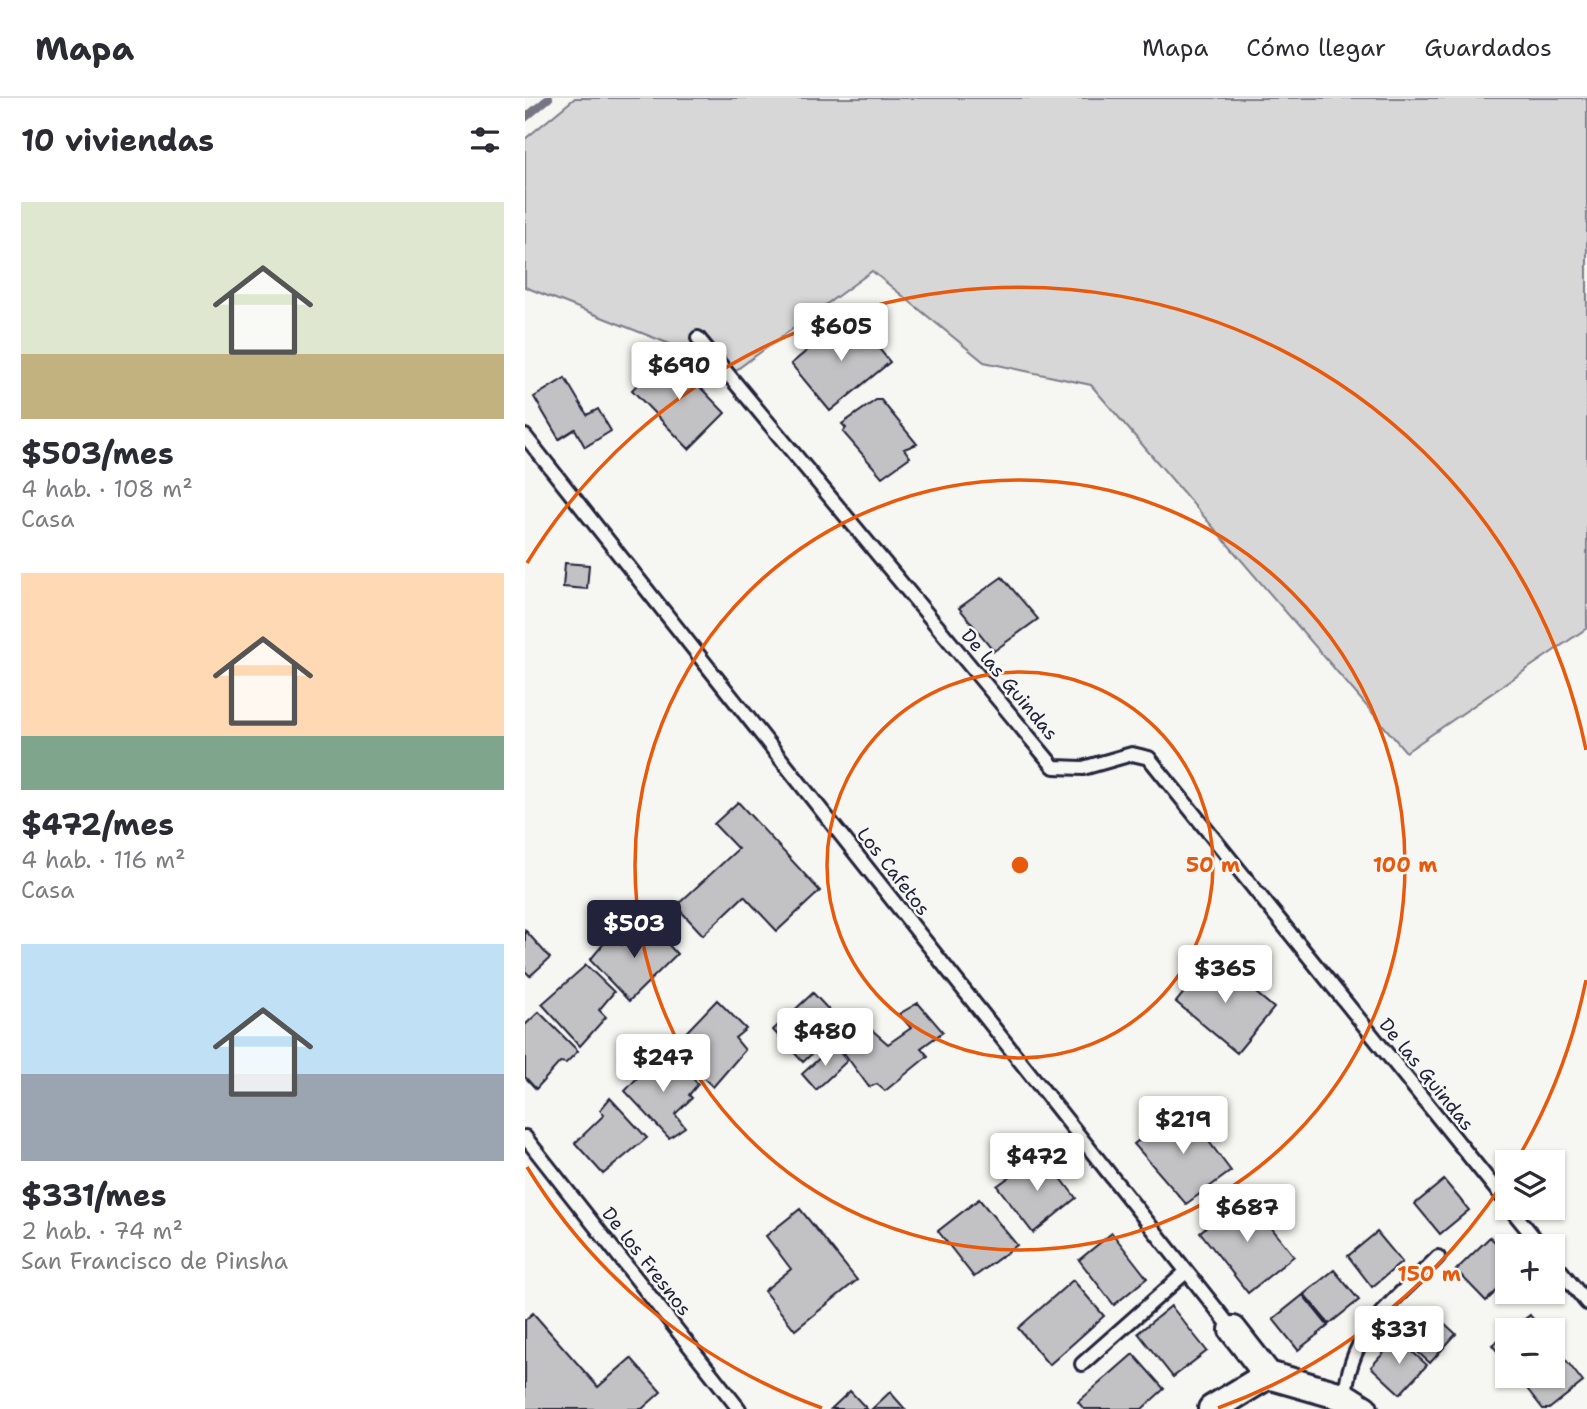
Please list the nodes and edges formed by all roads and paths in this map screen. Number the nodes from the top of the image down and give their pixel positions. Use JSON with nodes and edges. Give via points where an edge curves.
{"nodes":[{"id":1,"x":698,"y":338,"type":"dead end"},
{"id":2,"x":525,"y":436,"type":"edge"},
{"id":3,"x":525,"y":1137,"type":"edge"},
{"id":4,"x":1495,"y":1189,"type":"edge"},
{"id":5,"x":1520,"y":1220,"type":"edge"},
{"id":6,"x":1531,"y":1234,"type":"edge"},
{"id":7,"x":1438,"y":1257,"type":"dead end"},
{"id":8,"x":1186,"y":1272,"type":"junction"},
{"id":9,"x":1565,"y":1276,"type":"edge"},
{"id":10,"x":1587,"y":1303,"type":"edge"},
{"id":11,"x":1233,"y":1330,"type":"joint"},
{"id":12,"x":1082,"y":1364,"type":"dead end"},
{"id":13,"x":1268,"y":1375,"type":"junction"},
{"id":14,"x":1355,"y":1403,"type":"edge"},
{"id":15,"x":739,"y":1409,"type":"edge"},
{"id":16,"x":1212,"y":1409,"type":"edge"}],
"edges":[{"from":1,"to":4,"type":"lane","name":"De las Guindas","via":[[1054,767],[1083,768],[1132,754],[1149,758]]},
{"from":2,"to":8,"type":"lane","name":"Los Cafetos"},
{"from":3,"to":15,"type":"lane","name":"De los Fresnos"},
{"from":5,"to":6,"type":"lane","name":"De las Guindas"},
{"from":7,"to":14,"type":"lane","via":[[1366,1330],[1347,1370]]},
{"from":8,"to":11,"type":"lane","name":"Los Cafetos"},
{"from":8,"to":12,"type":"lane"},
{"from":9,"to":10,"type":"lane"},
{"from":11,"to":13,"type":"street"},
{"from":13,"to":14,"type":"street"},
{"from":13,"to":16,"type":"street"}]}
